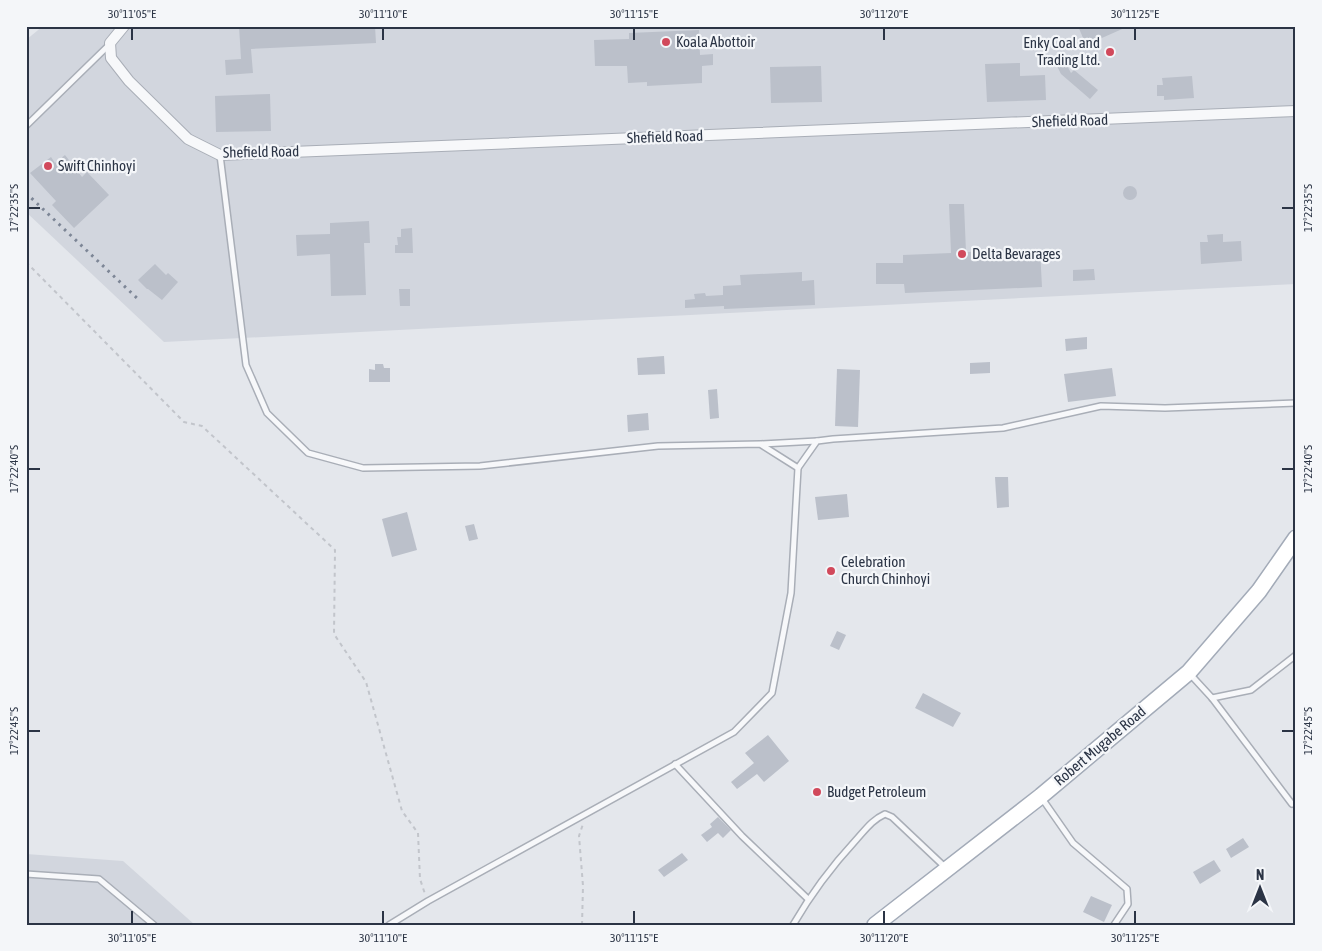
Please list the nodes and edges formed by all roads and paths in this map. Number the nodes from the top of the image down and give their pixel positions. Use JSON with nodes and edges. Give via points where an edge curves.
{"nodes":[{"id":1,"x":124,"y":26,"type":"edge"},
{"id":2,"x":110,"y":43,"type":"junction"},
{"id":3,"x":1296,"y":111,"type":"edge"},
{"id":4,"x":26,"y":126,"type":"edge"},
{"id":5,"x":220,"y":155,"type":"junction"},
{"id":6,"x":26,"y":262,"type":"edge"},
{"id":7,"x":1296,"y":403,"type":"edge"},
{"id":8,"x":817,"y":441,"type":"junction"},
{"id":9,"x":760,"y":444,"type":"junction"},
{"id":10,"x":798,"y":468,"type":"junction"},
{"id":11,"x":1296,"y":538,"type":"edge"},
{"id":12,"x":1296,"y":655,"type":"edge"},
{"id":13,"x":1188,"y":672,"type":"junction"},
{"id":14,"x":1212,"y":698,"type":"junction"},
{"id":15,"x":675,"y":764,"type":"junction"},
{"id":16,"x":1041,"y":796,"type":"junction"},
{"id":17,"x":1292,"y":804,"type":"dead end"},
{"id":18,"x":587,"y":813,"type":"junction"},
{"id":19,"x":946,"y":869,"type":"junction"},
{"id":20,"x":26,"y":874,"type":"edge"},
{"id":21,"x":808,"y":899,"type":"junction"},
{"id":22,"x":428,"y":901,"type":"junction"},
{"id":23,"x":154,"y":925,"type":"edge"},
{"id":24,"x":388,"y":925,"type":"edge"},
{"id":25,"x":582,"y":925,"type":"edge"},
{"id":26,"x":793,"y":925,"type":"edge"},
{"id":27,"x":875,"y":925,"type":"edge"},
{"id":28,"x":1114,"y":925,"type":"edge"}],
"edges":[{"from":1,"to":2,"type":"street"},
{"from":2,"to":4,"type":"lane"},
{"from":2,"to":5,"type":"street","name":"Shefield Road","via":[[111,58],[129,81],[188,139]]},
{"from":3,"to":5,"type":"street","name":"Shefield Road"},
{"from":5,"to":9,"type":"lane","via":[[246,365],[267,413],[308,453],[363,468],[480,466],[658,446]]},
{"from":6,"to":22,"type":"path","via":[[184,422],[202,426],[334,550],[334,634],[366,682],[402,812],[418,833],[420,879]]},
{"from":7,"to":8,"type":"lane","via":[[1164,408],[1101,406],[1003,428]]},
{"from":8,"to":9,"type":"lane"},
{"from":8,"to":10,"type":"lane"},
{"from":9,"to":10,"type":"lane"},
{"from":10,"to":15,"type":"lane","via":[[791,593],[772,693],[734,732]]},
{"from":11,"to":13,"type":"main road","name":"Robert Mugabe Road","via":[[1259,591]]},
{"from":12,"to":14,"type":"lane","via":[[1251,690]]},
{"from":13,"to":14,"type":"lane"},
{"from":13,"to":16,"type":"main road","name":"Robert Mugabe Road"},
{"from":14,"to":17,"type":"lane"},
{"from":15,"to":18,"type":"lane"},
{"from":15,"to":21,"type":"lane","via":[[742,836]]},
{"from":16,"to":19,"type":"main road","name":"Robert Mugabe Road"},
{"from":16,"to":28,"type":"lane","via":[[1073,843],[1127,889],[1128,904]]},
{"from":18,"to":22,"type":"lane"},
{"from":18,"to":25,"type":"path","via":[[579,836]]},
{"from":19,"to":21,"type":"lane","via":[[885,814],[876,818],[835,863]]},
{"from":19,"to":27,"type":"main road","name":"Robert Mugabe Road"},
{"from":20,"to":23,"type":"lane","via":[[100,879]]},
{"from":21,"to":26,"type":"lane"},
{"from":22,"to":24,"type":"lane"}]}
